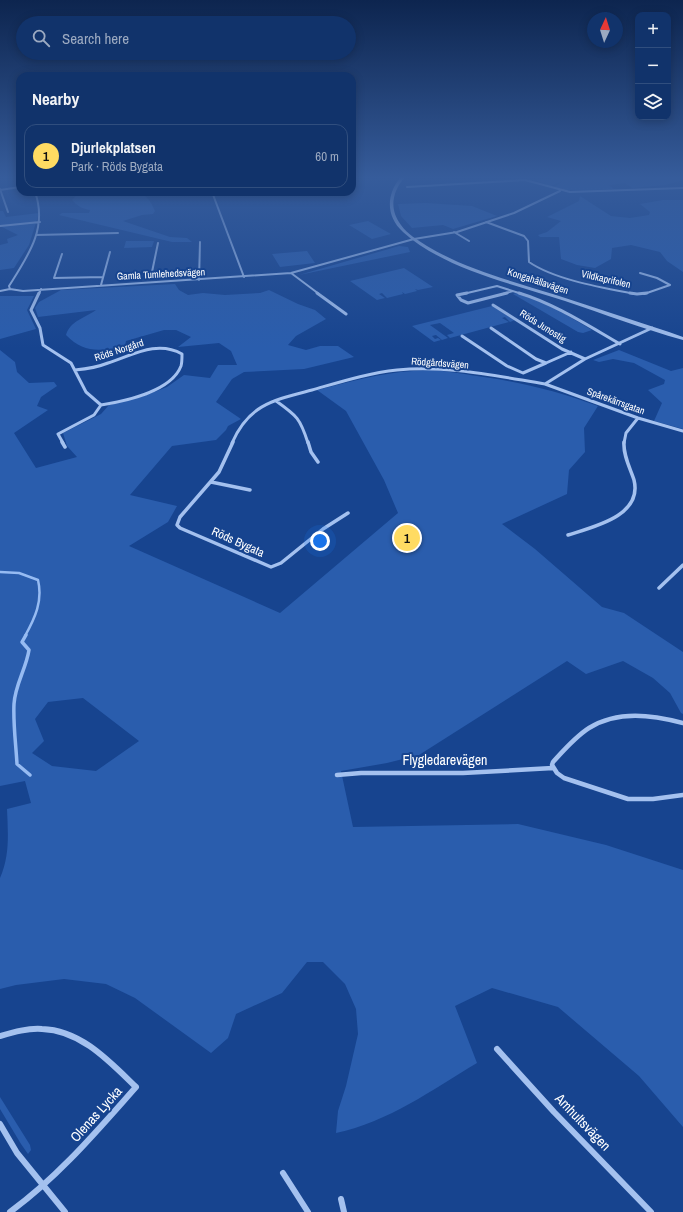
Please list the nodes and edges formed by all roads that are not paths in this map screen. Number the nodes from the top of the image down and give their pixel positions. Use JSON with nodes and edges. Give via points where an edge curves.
{"nodes":[{"id":1,"x":36,"y":235,"type":"joint"},
{"id":2,"x":54,"y":235,"type":"edge"},
{"id":3,"x":228,"y":235,"type":"edge"},
{"id":4,"x":409,"y":235,"type":"edge"},
{"id":5,"x":439,"y":235,"type":"edge"},
{"id":6,"x":458,"y":235,"type":"edge"},
{"id":7,"x":520,"y":235,"type":"edge"},
{"id":8,"x":414,"y":239,"type":"junction"},
{"id":9,"x":469,"y":241,"type":"dead end"},
{"id":10,"x":200,"y":242,"type":"dead end"},
{"id":11,"x":158,"y":244,"type":"dead end"},
{"id":12,"x":110,"y":252,"type":"dead end"},
{"id":13,"x":62,"y":254,"type":"dead end"},
{"id":14,"x":199,"y":272,"type":"junction"},
{"id":15,"x":291,"y":273,"type":"junction"},
{"id":16,"x":640,"y":273,"type":"dead end"},
{"id":17,"x":103,"y":277,"type":"junction"},
{"id":18,"x":244,"y":277,"type":"junction"},
{"id":19,"x":199,"y":280,"type":"junction"},
{"id":20,"x":101,"y":285,"type":"junction"},
{"id":21,"x":10,"y":289,"type":"junction"},
{"id":22,"x":40,"y":289,"type":"junction"},
{"id":23,"x":0,"y":291,"type":"edge"},
{"id":24,"x":514,"y":292,"type":"junction"},
{"id":25,"x":493,"y":305,"type":"dead end"},
{"id":26,"x":346,"y":314,"type":"dead end"},
{"id":27,"x":491,"y":328,"type":"dead end"},
{"id":28,"x":652,"y":328,"type":"junction"},
{"id":29,"x":462,"y":336,"type":"dead end"},
{"id":30,"x":683,"y":339,"type":"edge"},
{"id":31,"x":620,"y":344,"type":"junction"},
{"id":32,"x":571,"y":352,"type":"junction"},
{"id":33,"x":585,"y":359,"type":"junction"},
{"id":34,"x":546,"y":363,"type":"junction"},
{"id":35,"x":76,"y":370,"type":"junction"},
{"id":36,"x":545,"y":384,"type":"junction"},
{"id":37,"x":276,"y":401,"type":"junction"},
{"id":38,"x":101,"y":405,"type":"junction"},
{"id":39,"x":638,"y":418,"type":"junction"},
{"id":40,"x":683,"y":431,"type":"edge"},
{"id":41,"x":65,"y":447,"type":"dead end"},
{"id":42,"x":318,"y":462,"type":"dead end"},
{"id":43,"x":211,"y":482,"type":"junction"},
{"id":44,"x":250,"y":490,"type":"dead end"},
{"id":45,"x":348,"y":513,"type":"dead end"},
{"id":46,"x":177,"y":525,"type":"joint"},
{"id":47,"x":568,"y":535,"type":"dead end"},
{"id":48,"x":683,"y":565,"type":"edge"},
{"id":49,"x":659,"y":588,"type":"dead end"},
{"id":50,"x":683,"y":723,"type":"edge"},
{"id":51,"x":553,"y":768,"type":"junction"},
{"id":52,"x":337,"y":775,"type":"dead end"},
{"id":53,"x":683,"y":795,"type":"edge"},
{"id":54,"x":0,"y":1036,"type":"edge"},
{"id":55,"x":497,"y":1049,"type":"dead end"},
{"id":56,"x":0,"y":1124,"type":"edge"},
{"id":57,"x":283,"y":1174,"type":"dead end"},
{"id":58,"x":42,"y":1186,"type":"junction"},
{"id":59,"x":341,"y":1199,"type":"dead end"},
{"id":60,"x":10,"y":1212,"type":"edge"},
{"id":61,"x":65,"y":1212,"type":"edge"},
{"id":62,"x":308,"y":1212,"type":"edge"},
{"id":63,"x":344,"y":1212,"type":"edge"},
{"id":64,"x":651,"y":1212,"type":"edge"}],
"edges":[{"from":1,"to":2,"type":"street"},
{"from":1,"to":21,"type":"street","via":[[21,269],[9,286]]},
{"from":3,"to":18,"type":"street"},
{"from":4,"to":8,"type":"street","name":"Kongahällavägen"},
{"from":5,"to":8,"type":"street","name":"Gamla Tumlehedsvägen"},
{"from":6,"to":9,"type":"street"},
{"from":7,"to":16,"type":"street","name":"Vildkaprifolen","via":[[528,241],[529,262],[538,269],[637,294],[670,285]]},
{"from":8,"to":15,"type":"street","name":"Gamla Tumlehedsvägen"},
{"from":8,"to":28,"type":"street","name":"Kongahällavägen","via":[[467,266]]},
{"from":10,"to":14,"type":"street"},
{"from":11,"to":14,"type":"street","via":[[152,272]]},
{"from":12,"to":17,"type":"street"},
{"from":13,"to":17,"type":"street","via":[[54,278]]},
{"from":14,"to":19,"type":"street"},
{"from":15,"to":18,"type":"street","name":"Gamla Tumlehedsvägen"},
{"from":15,"to":26,"type":"street"},
{"from":17,"to":20,"type":"street"},
{"from":18,"to":19,"type":"street","name":"Gamla Tumlehedsvägen"},
{"from":19,"to":20,"type":"street","name":"Gamla Tumlehedsvägen"},
{"from":20,"to":22,"type":"street","name":"Gamla Tumlehedsvägen"},
{"from":21,"to":22,"type":"street","name":"Gamla Tumlehedsvägen"},
{"from":21,"to":23,"type":"street","name":"Gamla Tumlehedsvägen"},
{"from":22,"to":35,"type":"street","via":[[31,310],[40,328],[42,342]]},
{"from":24,"to":24,"type":"street","via":[[497,286],[457,295],[468,303]]},
{"from":24,"to":31,"type":"street","via":[[557,308]]},
{"from":25,"to":32,"type":"street","name":"Röds Junostig"},
{"from":27,"to":34,"type":"street"},
{"from":28,"to":30,"type":"street","name":"Kongahällavägen"},
{"from":28,"to":31,"type":"street"},
{"from":29,"to":34,"type":"street","via":[[522,373]]},
{"from":31,"to":33,"type":"street"},
{"from":32,"to":33,"type":"street","name":"Röds Junostig"},
{"from":32,"to":34,"type":"street"},
{"from":33,"to":36,"type":"street"},
{"from":35,"to":38,"type":"street","via":[[84,388]]},
{"from":35,"to":38,"type":"street","name":"Röds Norgård","via":[[102,365],[151,348],[173,349],[182,354],[179,371],[161,386],[145,394]]},
{"from":36,"to":37,"type":"street","name":"Rödgårdsvägen","via":[[458,371],[410,368],[364,376]]},
{"from":36,"to":39,"type":"street","name":"Spårekärrsgatan"},
{"from":37,"to":42,"type":"street","via":[[295,414],[302,423],[311,452]]},
{"from":37,"to":43,"type":"street","name":"Rödgårdsvägen","via":[[246,419],[224,464]]},
{"from":38,"to":41,"type":"street","via":[[94,415],[58,434]]},
{"from":39,"to":40,"type":"street","name":"Spårekärrsgatan"},
{"from":39,"to":47,"type":"street","via":[[624,437],[624,447],[635,483],[631,502],[627,508],[610,518]]},
{"from":43,"to":44,"type":"street"},
{"from":43,"to":46,"type":"street","name":"Rödgårdsvägen","via":[[180,517]]},
{"from":45,"to":46,"type":"street","name":"Röds Bygata","via":[[323,529],[281,563],[271,567]]},
{"from":48,"to":49,"type":"street"},
{"from":50,"to":51,"type":"street","via":[[640,715],[611,718],[579,735],[553,762]]},
{"from":51,"to":52,"type":"street","name":"Flygledarevägen"},
{"from":51,"to":53,"type":"street","via":[[564,778],[628,799]]},
{"from":54,"to":58,"type":"street","name":"Olenas Lycka","via":[[34,1030],[73,1035],[94,1048],[136,1087],[73,1158]]},
{"from":55,"to":64,"type":"street","name":"Amhultsvägen"},
{"from":56,"to":58,"type":"street","via":[[17,1153]]},
{"from":57,"to":62,"type":"street"},
{"from":58,"to":60,"type":"street","name":"Olenas Lycka"},
{"from":58,"to":61,"type":"street"},
{"from":59,"to":63,"type":"street"}]}
